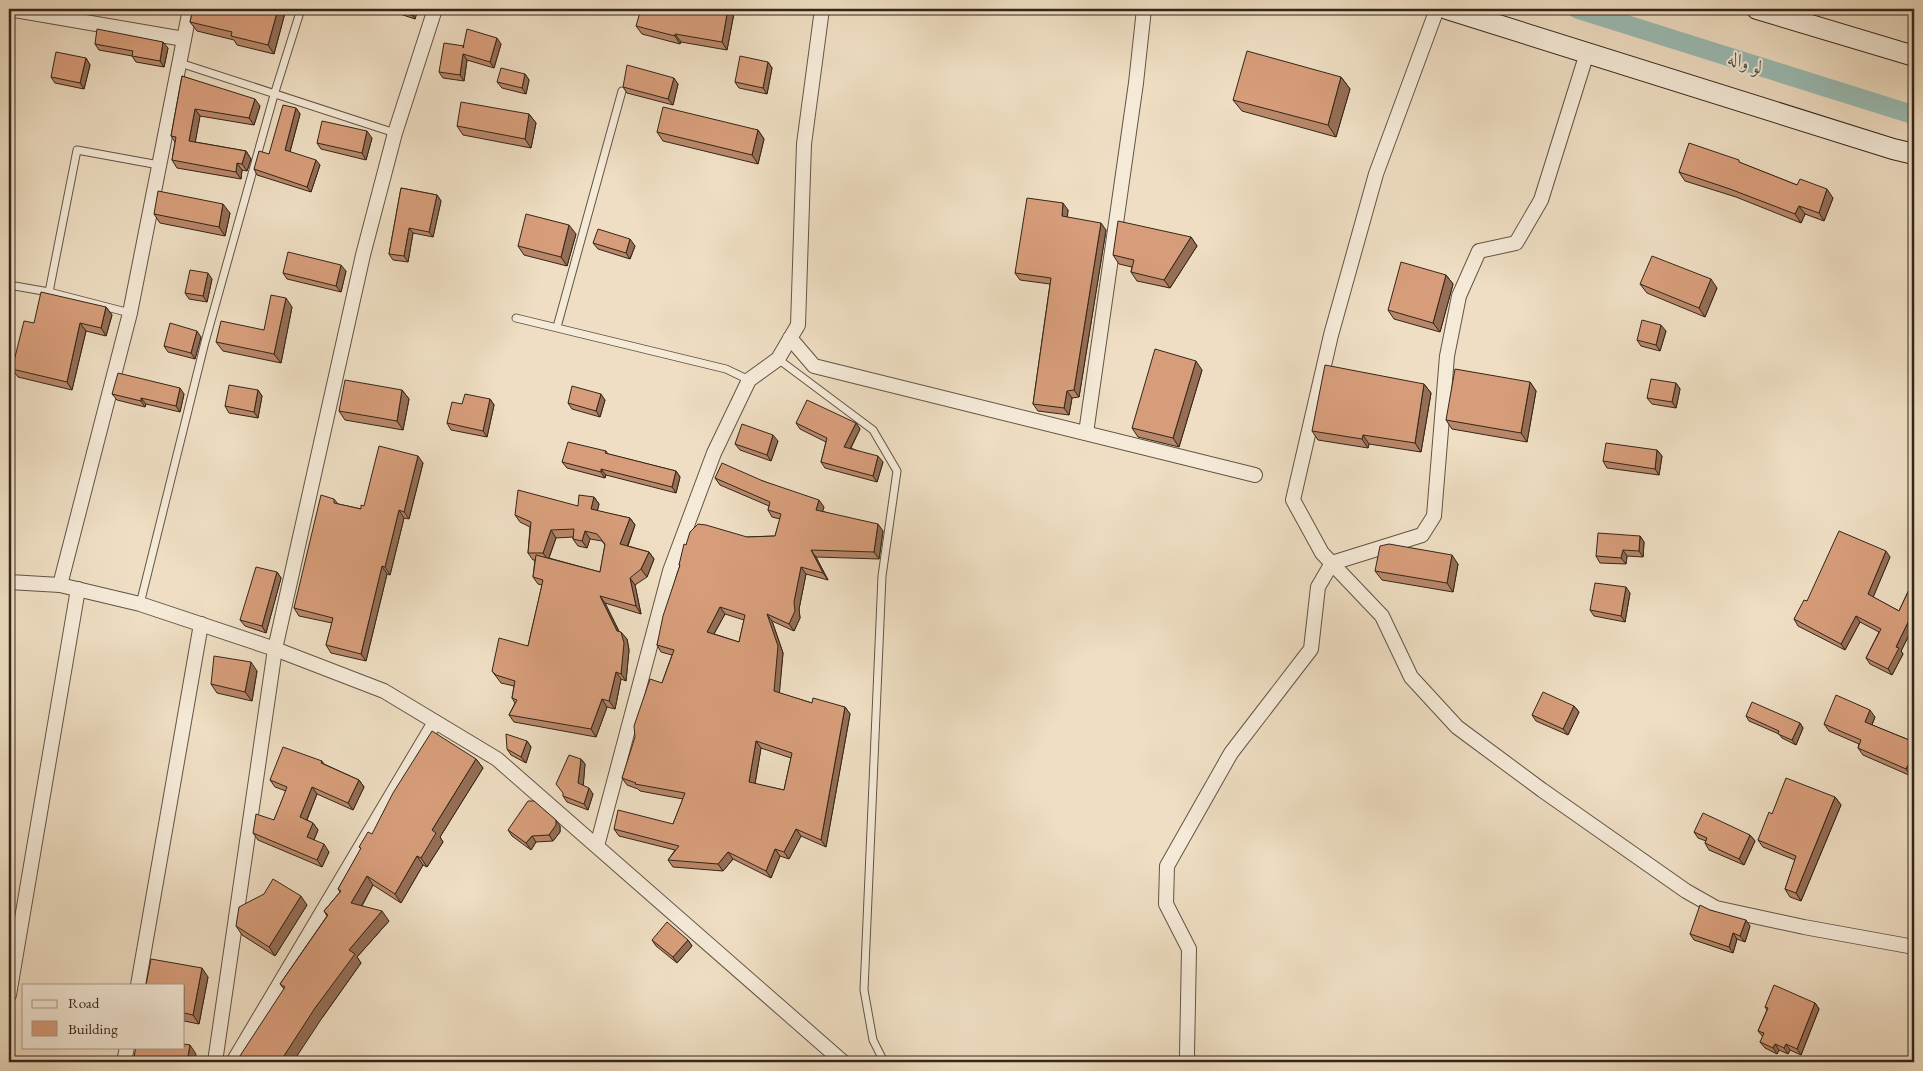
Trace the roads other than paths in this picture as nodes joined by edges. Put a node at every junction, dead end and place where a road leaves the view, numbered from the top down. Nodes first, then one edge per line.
1 (9, 9) edge
2 (190, 9) edge
3 (301, 9) edge
4 (435, 9) edge
5 (822, 9) edge
6 (1144, 9) edge
7 (1438, 9) edge
8 (1447, 9) edge
9 (1757, 9) edge
10 (184, 39) junction
11 (1587, 53) junction
12 (1914, 56) edge
13 (180, 63) junction
14 (622, 91) edge
15 (274, 95) junction
16 (395, 133) junction
17 (1914, 154) edge
18 (159, 165) junction
19 (9, 285) edge
20 (49, 292) junction
21 (130, 312) junction
22 (516, 318) dead end
23 (557, 326) junction
24 (790, 338) junction
25 (778, 359) junction
26 (750, 380) junction
27 (1086, 433) junction
28 (1255, 475) dead end
29 (1332, 563) junction
30 (9, 582) edge
31 (60, 585) junction
32 (78, 589) junction
33 (140, 604) junction
34 (200, 624) junction
35 (276, 649) junction
36 (434, 722) junction
37 (598, 846) junction
38 (1914, 948) edge
39 (138, 984) edge
40 (9, 995) edge
41 (127, 1048) edge
42 (124, 1062) edge
43 (215, 1062) edge
44 (233, 1062) edge
45 (843, 1062) edge
46 (884, 1062) edge
47 (1188, 1062) edge

1 - 10 street
2 - 10 street
3 - 15 lane
4 - 16 street
5 - 24 street
6 - 27 street
7 - 29 street
8 - 11 street
9 - 12 street
10 - 13 street
11 - 17 street
11 - 29 street
13 - 15 lane
13 - 18 street
14 - 23 lane
15 - 16 lane
15 - 33 lane
16 - 35 street
18 - 20 lane
18 - 21 street
19 - 20 lane
20 - 21 lane
21 - 31 street
22 - 23 lane
23 - 26 lane
24 - 25 street
24 - 27 street
25 - 26 street
25 - 46 lane
26 - 37 street
27 - 28 street
29 - 38 street
29 - 47 street
30 - 31 street
31 - 32 street
32 - 33 street
32 - 40 street
33 - 34 street
34 - 35 street
34 - 39 street
35 - 36 street
35 - 43 street
36 - 37 street
36 - 44 street
37 - 45 street
41 - 42 street

